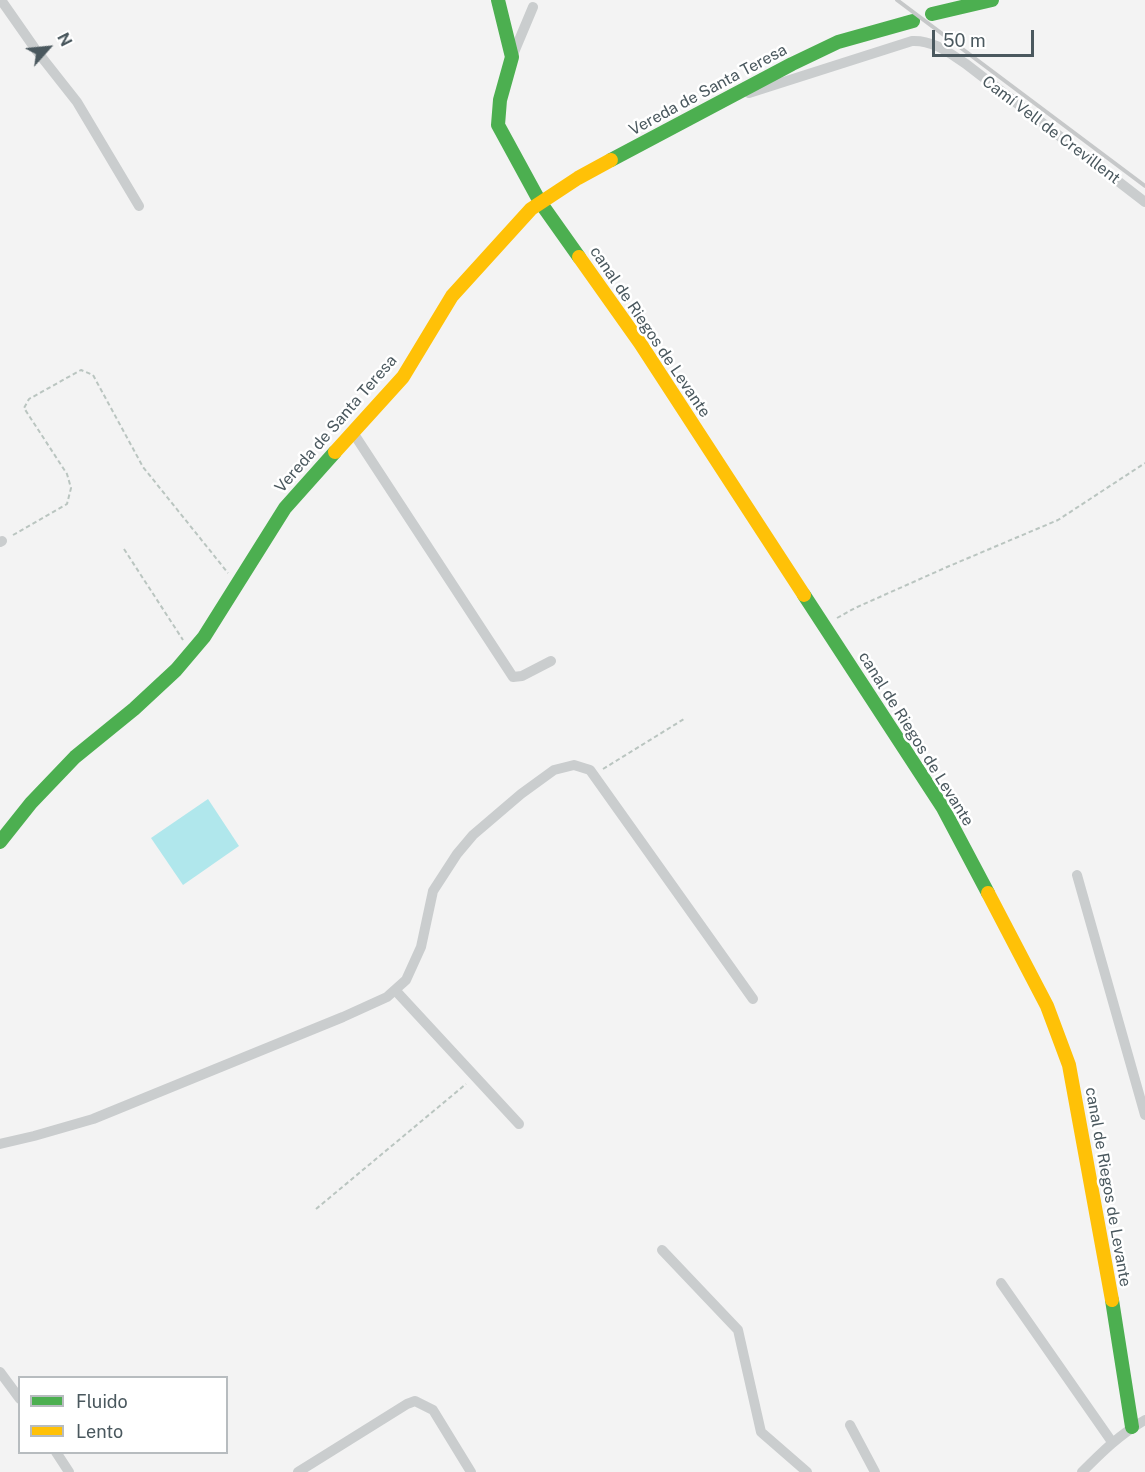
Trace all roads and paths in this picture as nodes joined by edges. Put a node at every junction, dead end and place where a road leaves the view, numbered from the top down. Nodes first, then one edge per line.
1 (1, 0) edge
2 (498, 0) edge
3 (992, 0) edge
4 (533, 7) dead end
5 (932, 14) dead end
6 (913, 21) dead end
7 (512, 57) junction
8 (720, 102) junction
9 (540, 202) junction
10 (1145, 202) edge
11 (139, 206) dead end
12 (352, 431) junction
13 (1145, 463) edge
14 (1, 541) edge
15 (124, 549) dead end
16 (236, 583) junction
17 (824, 625) junction
18 (191, 652) junction
19 (551, 661) dead end
20 (684, 720) dead end
21 (593, 775) junction
22 (0, 842) edge
23 (1077, 876) dead end
24 (395, 990) junction
25 (753, 999) dead end
26 (475, 1076) junction
27 (1145, 1115) edge
28 (519, 1124) dead end
29 (0, 1144) edge
30 (316, 1209) dead end
31 (662, 1250) dead end
32 (1001, 1284) dead end
33 (0, 1372) edge
34 (18, 1397) edge
35 (1145, 1420) edge
36 (850, 1425) dead end
37 (1131, 1427) junction
38 (1112, 1442) junction
39 (57, 1454) edge
40 (69, 1472) edge
41 (298, 1472) edge
42 (471, 1472) edge
43 (807, 1472) edge
44 (875, 1472) edge
45 (1082, 1472) edge

1 - 11 street
2 - 7 street
3 - 5 street
4 - 7 street
6 - 8 street, Vereda de Santa Teresa
7 - 9 street, canal de Riegos de Levante
8 - 9 street, Vereda de Santa Teresa
8 - 10 street, Camí Vell de Crevillent
9 - 12 street, Vereda de Santa Teresa
9 - 17 street, canal de Riegos de Levante
12 - 16 street, Vereda de Santa Teresa
12 - 19 street
13 - 17 path
14 - 16 path
15 - 18 path
16 - 18 street, Vereda de Santa Teresa
17 - 37 street, canal de Riegos de Levante
18 - 22 street, Vereda de Santa Teresa
20 - 21 path
21 - 24 street
21 - 25 street
23 - 27 street
24 - 26 street
24 - 29 street
26 - 28 street
26 - 30 path
31 - 43 street
32 - 38 street
33 - 34 street
35 - 37 street
36 - 44 street
37 - 38 street
38 - 45 street
39 - 40 street
41 - 42 street

